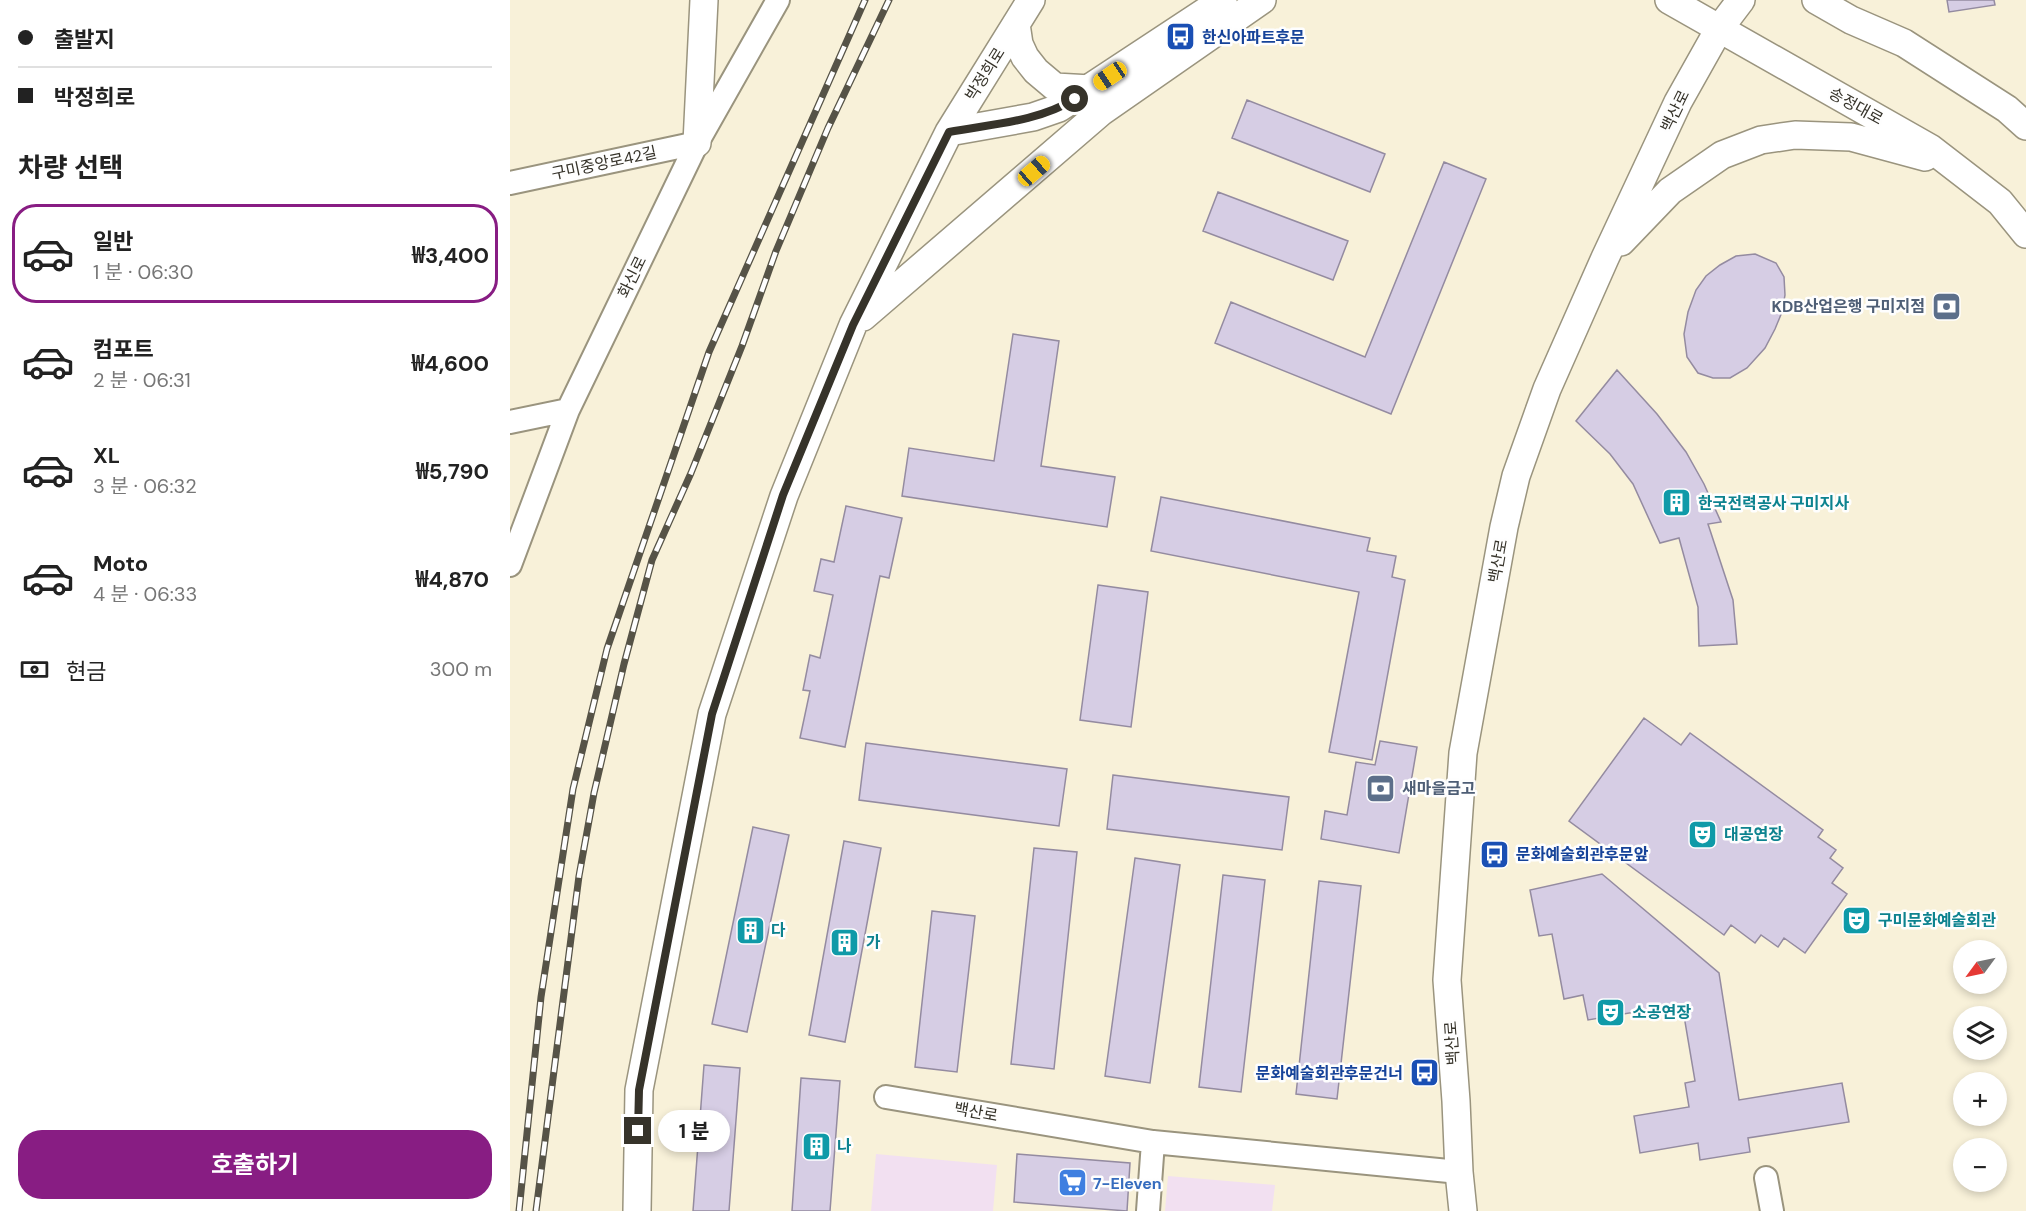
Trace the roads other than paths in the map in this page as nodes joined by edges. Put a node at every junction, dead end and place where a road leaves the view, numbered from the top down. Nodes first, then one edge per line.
1 (704, 0) edge
2 (778, 0) edge
3 (1031, 0) edge
4 (1223, 0) edge
5 (1262, 0) edge
6 (1669, 0) edge
7 (1741, 0) edge
8 (1816, 0) edge
9 (1017, 24) junction
10 (1719, 29) junction
11 (1096, 101) junction
12 (2026, 126) edge
13 (949, 132) junction
14 (697, 142) junction
15 (1952, 165) junction
16 (510, 183) edge
17 (2026, 234) edge
18 (1605, 258) junction
19 (853, 325) junction
20 (568, 410) junction
21 (510, 422) edge
22 (510, 565) edge
23 (886, 1097) dead end
24 (1153, 1142) junction
25 (1459, 1172) junction
26 (1766, 1178) dead end
27 (637, 1211) edge
28 (1148, 1211) edge
29 (1463, 1211) edge
30 (1772, 1211) edge

1 - 14 street
2 - 14 street, 화신로
3 - 9 street, 박정희로
4 - 11 street
5 - 11 street
6 - 10 street, 송정대로
7 - 10 street, 백산로
8 - 12 street
9 - 11 street
9 - 13 street, 박정희로
10 - 15 street, 송정대로
10 - 18 street, 백산로
11 - 13 street
11 - 19 street
13 - 19 street, 박정희로
14 - 16 street, 구미중앙로42길
14 - 20 street, 화신로
15 - 17 street, 송정대로
15 - 18 street
18 - 25 street, 백산로
19 - 27 street, 박정희로
20 - 21 street
20 - 22 street, 화신로
23 - 24 street, 백산로
24 - 25 street, 백산로
24 - 28 street
25 - 29 street, 백산로
26 - 30 street

